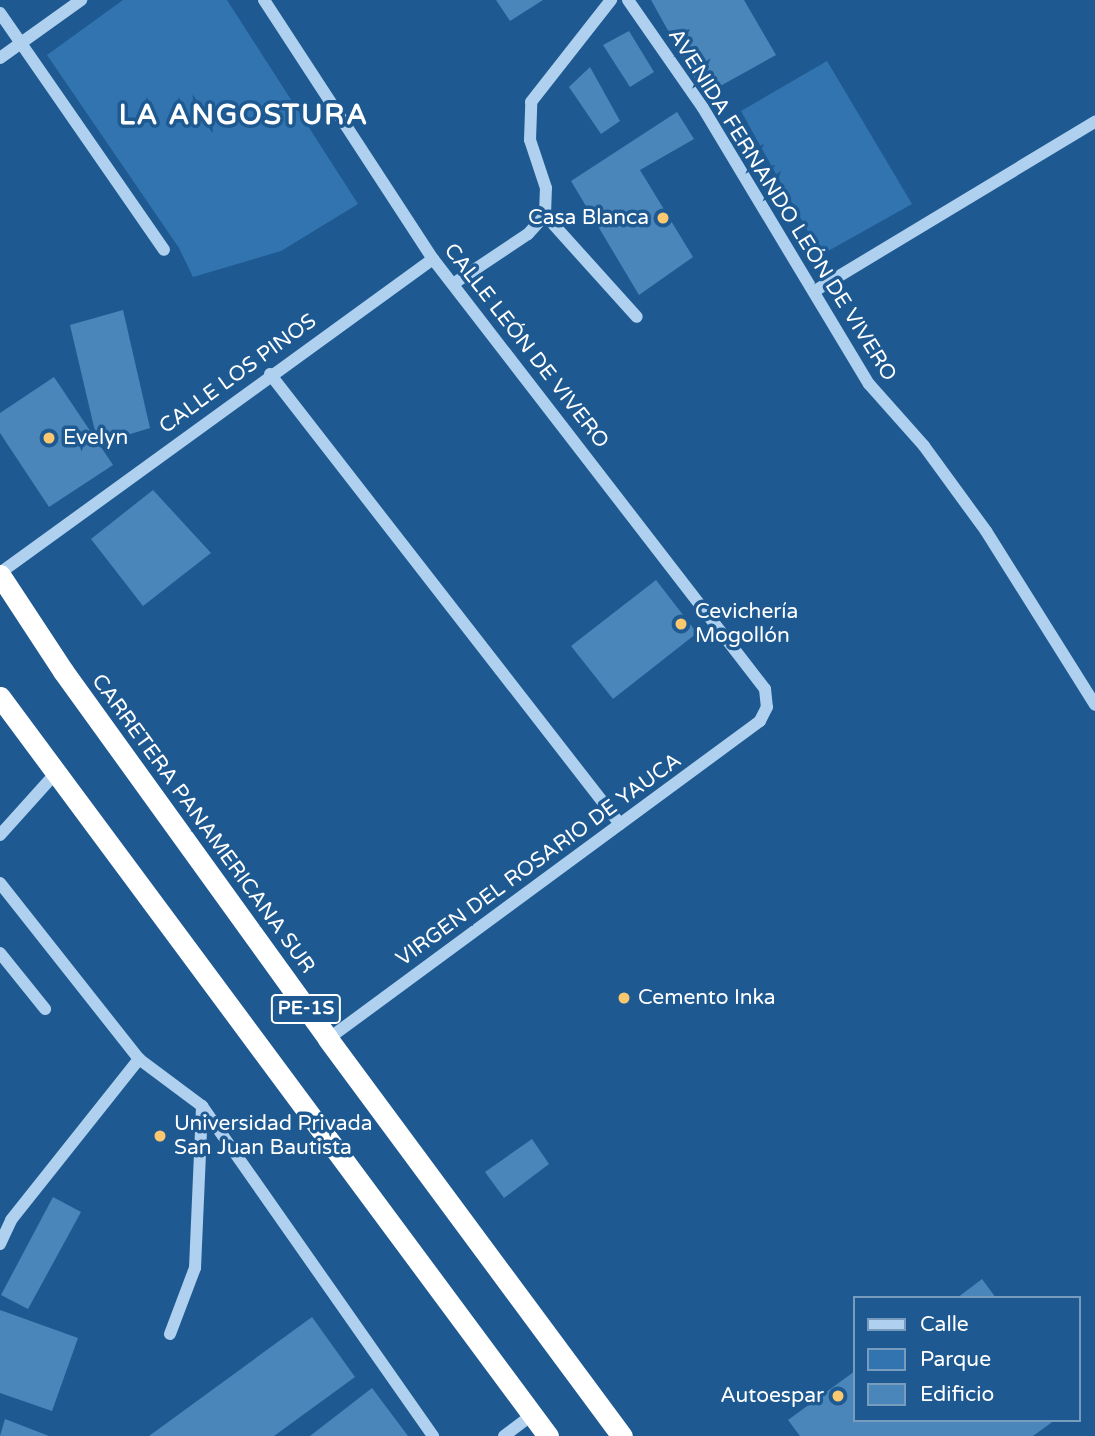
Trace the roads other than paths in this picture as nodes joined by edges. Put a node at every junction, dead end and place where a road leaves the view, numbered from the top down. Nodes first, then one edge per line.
1 (81, 0) edge
2 (264, 0) edge
3 (611, 0) edge
4 (628, 0) edge
5 (0, 13) edge
6 (21, 43) junction
7 (0, 58) edge
8 (1095, 122) edge
9 (545, 215) junction
10 (164, 250) dead end
11 (433, 259) junction
12 (453, 284) junction
13 (816, 290) junction
14 (637, 317) dead end
15 (270, 374) junction
16 (0, 574) edge
17 (0, 696) edge
18 (1095, 705) edge
19 (767, 707) joint
20 (55, 774) junction
21 (620, 824) junction
22 (0, 835) edge
23 (0, 883) edge
24 (0, 953) edge
25 (45, 1009) dead end
26 (328, 1039) junction
27 (139, 1059) junction
28 (202, 1106) junction
29 (0, 1244) edge
30 (170, 1334) dead end
31 (532, 1415) junction
32 (433, 1436) edge
33 (504, 1436) edge
34 (548, 1436) edge
35 (622, 1436) edge

1 - 6 street
2 - 11 street, CALLE LEÓN DE VIVERO
3 - 9 street
4 - 13 street, AVENIDA FERNANDO LEÓN DE VIVERO
5 - 6 street
6 - 7 street
6 - 10 street
8 - 13 street
9 - 12 street
9 - 14 street
11 - 12 street, CALLE LEÓN DE VIVERO
11 - 15 street, CALLE LOS PINOS
12 - 19 street, CALLE LEÓN DE VIVERO
13 - 18 street, AVENIDA FERNANDO LEÓN DE VIVERO
15 - 16 street, CALLE LOS PINOS
15 - 21 street
16 - 26 highway, CARRETERA PANAMERICANA SUR / PE-1S
17 - 20 highway, PE-1S
19 - 21 street, VIRGEN DEL ROSARIO DE YAUCA
20 - 22 street
20 - 31 highway, PE-1S
21 - 26 street, VIRGEN DEL ROSARIO DE YAUCA
23 - 27 street
24 - 25 street
26 - 35 highway, CARRETERA PANAMERICANA SUR / PE-1S
27 - 28 street
27 - 29 street
28 - 30 street
28 - 32 street
31 - 33 street
31 - 34 highway, PE-1S

